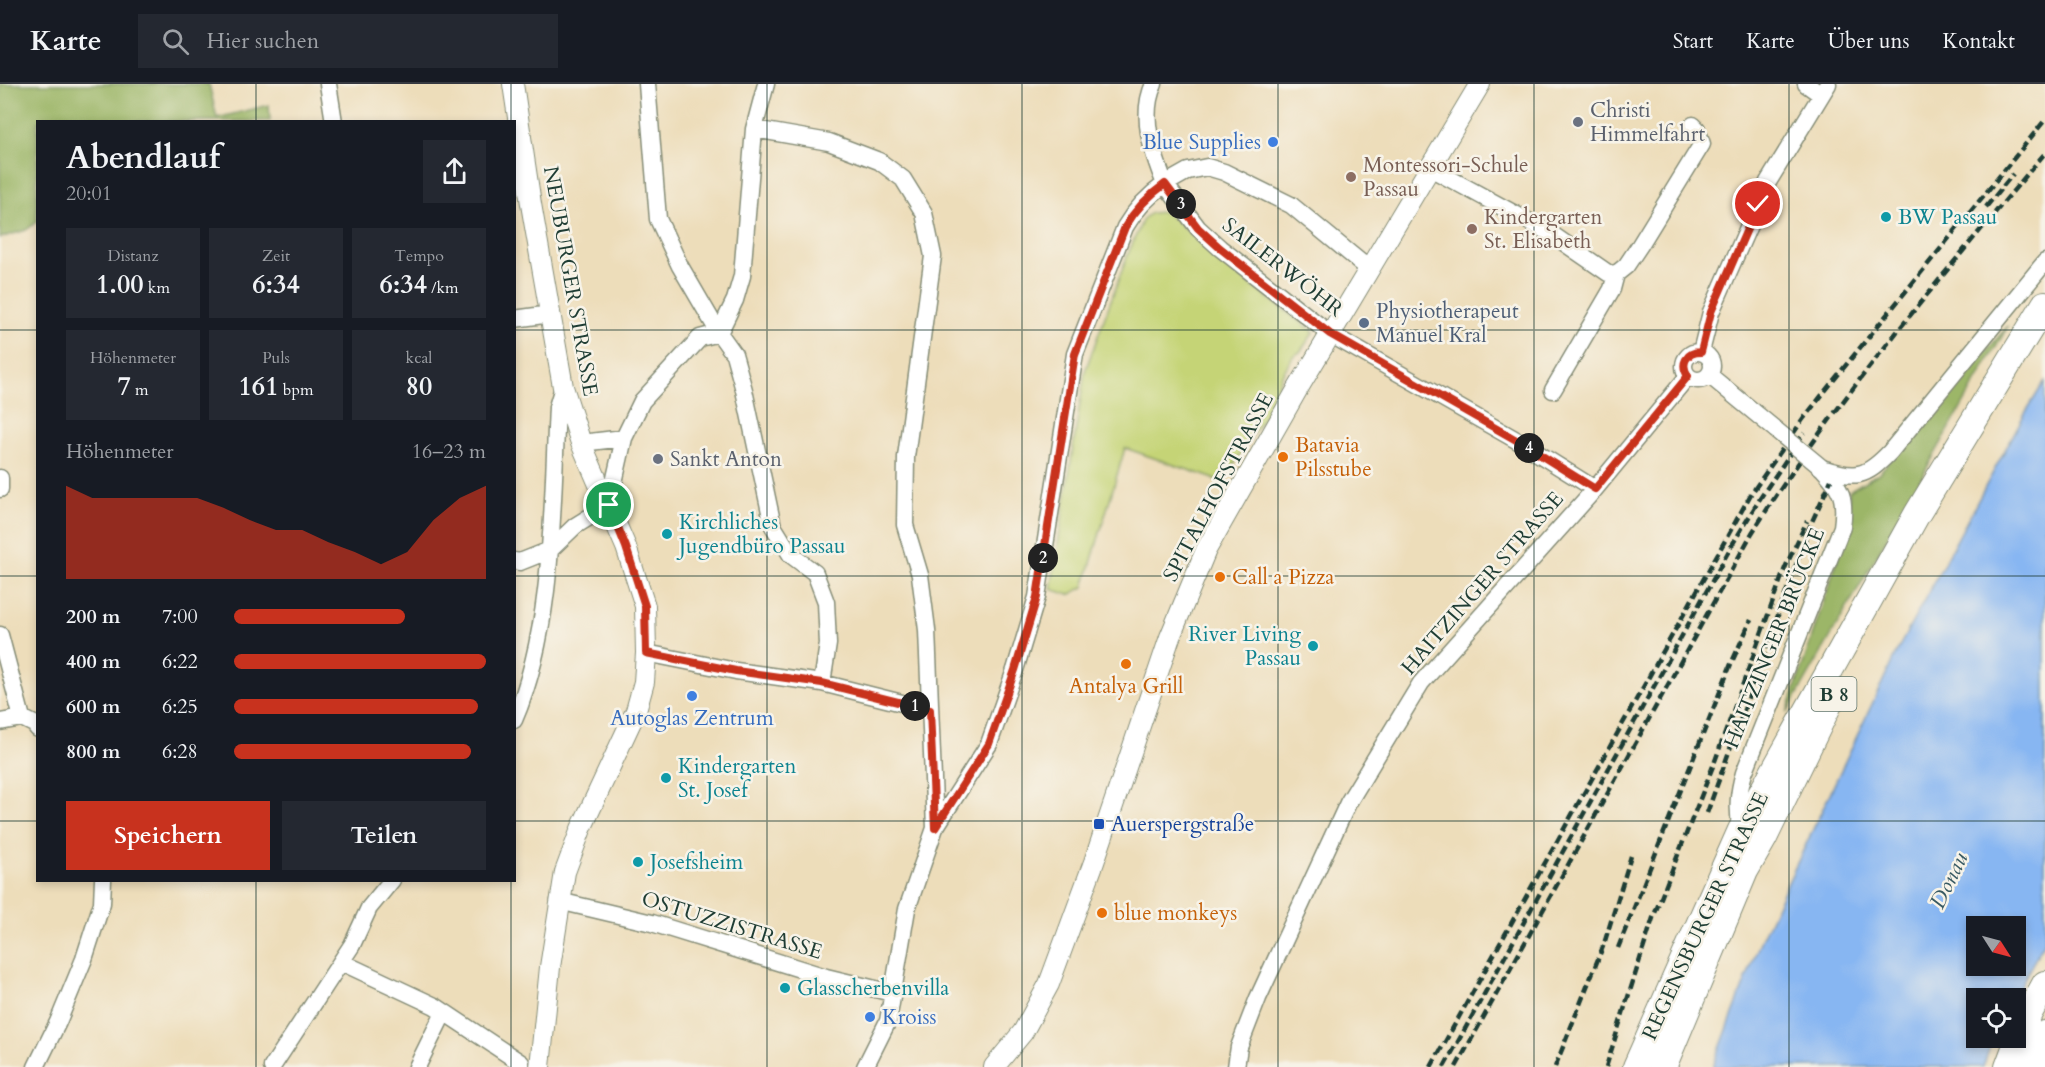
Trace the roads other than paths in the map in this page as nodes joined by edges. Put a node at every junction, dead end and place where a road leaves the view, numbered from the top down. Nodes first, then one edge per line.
1 (328, 84) edge
2 (513, 84) edge
3 (647, 84) edge
4 (766, 84) edge
5 (1154, 84) edge
6 (1480, 84) edge
7 (1806, 84) edge
8 (1824, 89) edge
9 (334, 120) edge
10 (1693, 125) dead end
11 (754, 129) junction
12 (1430, 168) junction
13 (1165, 184) junction
14 (2045, 262) edge
15 (1370, 270) junction
16 (1616, 274) junction
17 (2045, 304) edge
18 (551, 314) junction
19 (516, 318) edge
20 (719, 333) junction
21 (1330, 334) junction
22 (1701, 352) junction
23 (1688, 376) junction
24 (1711, 377) junction
25 (562, 387) junction
26 (1553, 390) dead end
27 (624, 438) junction
28 (581, 443) junction
29 (1822, 468) junction
30 (0, 478) edge
31 (0, 489) edge
32 (1595, 489) junction
33 (609, 505) junction
34 (1917, 514) junction
35 (550, 550) junction
36 (516, 561) edge
37 (0, 635) edge
38 (646, 653) junction
39 (822, 683) junction
40 (930, 710) junction
41 (516, 716) edge
42 (22, 718) junction
43 (0, 722) edge
44 (36, 726) edge
45 (935, 828) junction
46 (1741, 830) junction
47 (1745, 871) junction
48 (103, 882) edge
49 (390, 882) edge
50 (559, 901) junction
51 (341, 962) junction
52 (2045, 984) edge
53 (892, 993) junction
54 (444, 1012) junction
55 (2045, 1034) edge
56 (36, 1067) edge
57 (272, 1067) edge
58 (417, 1067) edge
59 (521, 1067) edge
60 (540, 1067) edge
61 (865, 1067) edge
62 (994, 1067) edge
63 (1236, 1067) edge
64 (1636, 1067) edge
65 (1663, 1067) edge
66 (2008, 1067) edge
67 (2033, 1067) edge

1 - 9 street
2 - 18 street, NEUBURGER STRASSE
3 - 20 street
4 - 11 street
5 - 13 street, SAILERWÖHR
6 - 12 street, SPITALHOFSTRASSE
7 - 8 street
8 - 22 street
10 - 16 street
11 - 20 street
11 - 40 street
12 - 15 street, SPITALHOFSTRASSE
12 - 16 street
13 - 15 street
13 - 21 street, SAILERWÖHR
13 - 45 street
14 - 29 street, HAITZINGER BRÜCKE
15 - 21 street, SPITALHOFSTRASSE
16 - 26 street
17 - 34 main road, REGENSBURGER STRASSE / B 8
18 - 19 street
18 - 25 street, NEUBURGER STRASSE
20 - 27 street
20 - 39 street
21 - 32 street, SAILERWÖHR
21 - 62 street, SPITALHOFSTRASSE
22 - 23 street
22 - 24 street
23 - 24 street
23 - 32 street, HAITZINGER STRASSE
24 - 29 street, HAITZINGER BRÜCKE, bridge
25 - 28 street, NEUBURGER STRASSE
25 - 35 street
27 - 28 street
27 - 33 street
28 - 33 street, NEUBURGER STRASSE
29 - 46 street, HAITZINGER BRÜCKE
30 - 31 street
32 - 63 street, HAITZINGER STRASSE
33 - 35 street
33 - 38 street, NEUBURGER STRASSE
34 - 46 main road, REGENSBURGER STRASSE / B 8
34 - 47 main road, REGENSBURGER STRASSE / B 8
35 - 36 street
35 - 41 street
37 - 42 street
38 - 39 street
38 - 50 street, NEUBURGER STRASSE
39 - 40 street
40 - 45 street
42 - 43 street
42 - 44 street
45 - 53 street
46 - 47 main road, B 8
46 - 64 main road, REGENSBURGER STRASSE / B 8
47 - 65 main road, REGENSBURGER STRASSE / B 8
48 - 56 street
49 - 51 street
50 - 53 street, OSTUZZISTRASSE
50 - 60 street, NEUBURGER STRASSE
51 - 54 street
51 - 57 street
52 - 66 main road
53 - 61 street
54 - 58 street
54 - 59 street
55 - 67 main road

